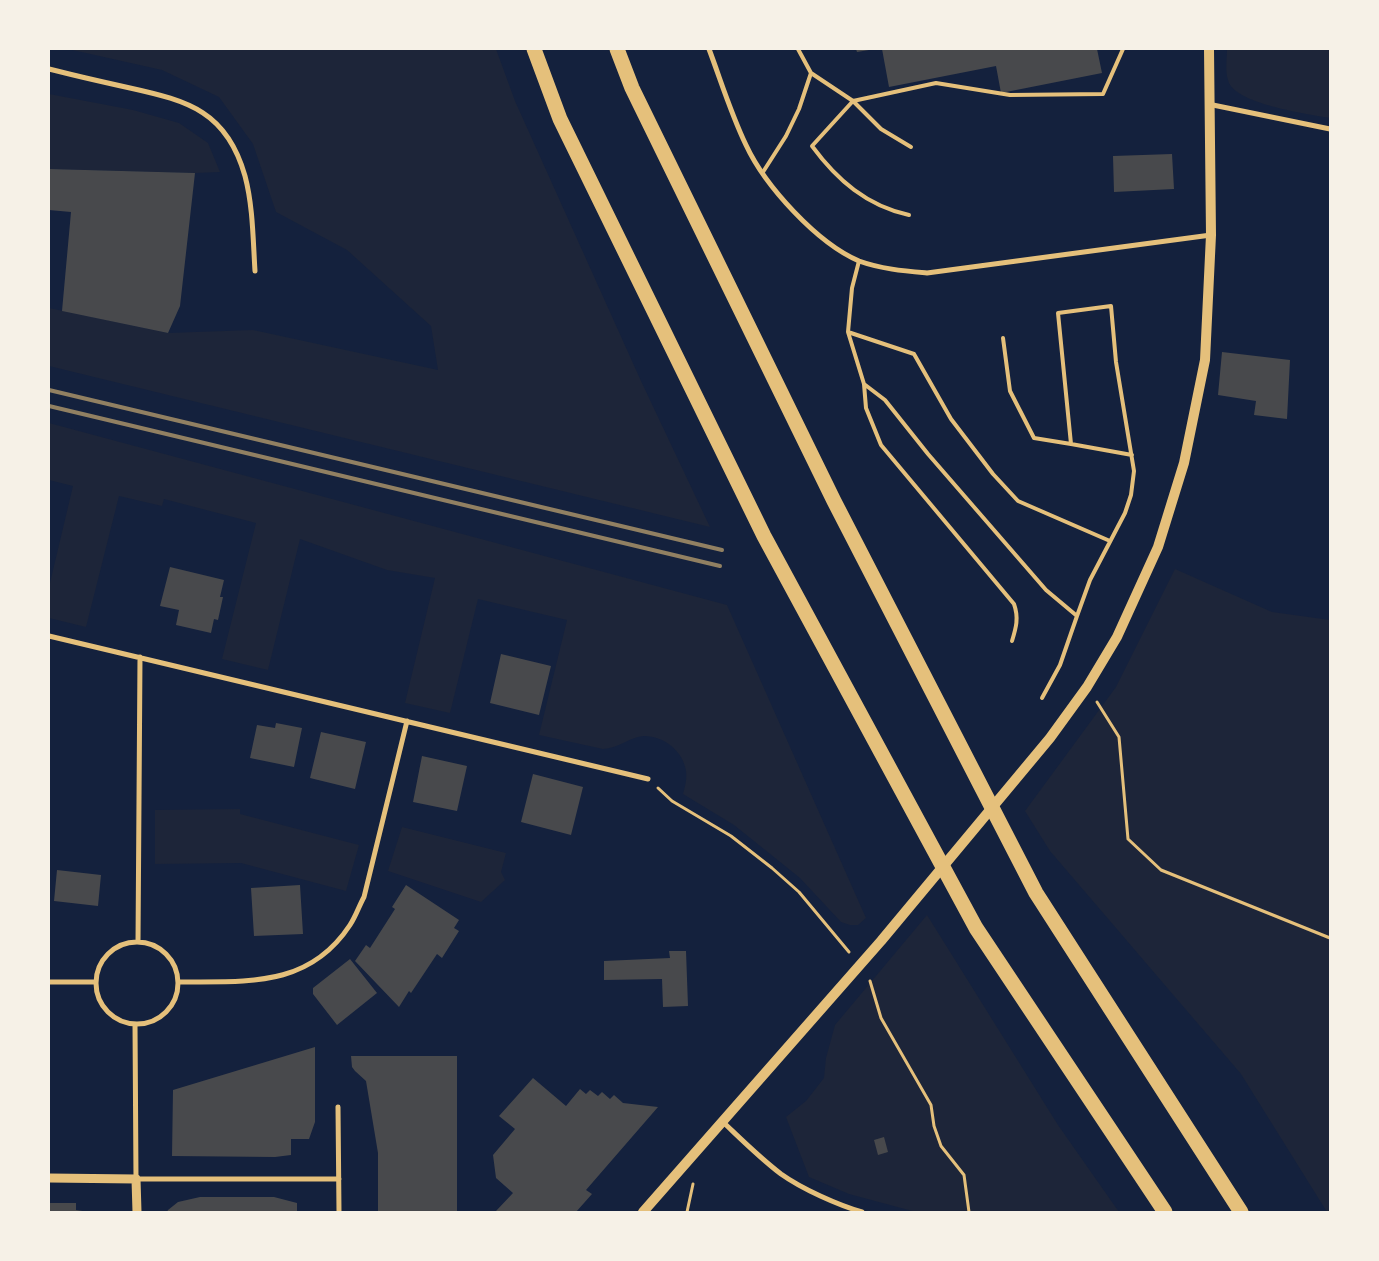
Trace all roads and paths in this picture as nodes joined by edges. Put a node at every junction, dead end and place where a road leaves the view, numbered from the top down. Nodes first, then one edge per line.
1 (534, 49) edge
2 (617, 49) edge
3 (709, 49) edge
4 (798, 49) edge
5 (1123, 49) edge
6 (1209, 49) edge
7 (49, 69) edge
8 (811, 72) junction
9 (853, 101) junction
10 (1208, 104) junction
11 (1330, 129) edge
12 (911, 147) dead end
13 (763, 172) junction
14 (909, 215) dead end
15 (1211, 236) junction
16 (859, 261) junction
17 (256, 271) dead end
18 (848, 332) junction
19 (1003, 338) dead end
20 (864, 384) junction
21 (1071, 444) junction
22 (1132, 455) junction
23 (1110, 541) junction
24 (1077, 616) junction
25 (49, 636) edge
26 (1012, 641) dead end
27 (140, 657) junction
28 (1087, 687) junction
29 (1042, 698) dead end
30 (407, 721) junction
31 (648, 780) joint
32 (1330, 938) edge
33 (138, 942) junction
34 (859, 964) junction
35 (49, 982) edge
36 (96, 982) junction
37 (178, 982) junction
38 (872, 986) dead end
39 (135, 1024) junction
40 (338, 1107) dead end
41 (722, 1121) junction
42 (49, 1178) edge
43 (136, 1179) junction
44 (339, 1179) junction
45 (693, 1184) dead end
46 (137, 1212) edge
47 (339, 1212) edge
48 (643, 1212) edge
49 (687, 1212) edge
50 (862, 1212) edge
51 (969, 1212) edge
52 (1165, 1212) edge
53 (1240, 1212) edge

1 - 52 highway
2 - 53 highway
3 - 13 street
4 - 8 lane
5 - 9 lane
6 - 10 main road
7 - 17 street
8 - 9 lane
8 - 13 lane
9 - 12 lane
9 - 14 lane
10 - 11 street
10 - 15 main road
13 - 16 street
15 - 16 street
15 - 28 main road
16 - 18 lane
18 - 20 lane
18 - 23 lane
19 - 21 lane
20 - 24 lane
20 - 26 lane
21 - 22 lane
21 - 22 lane
22 - 23 lane
23 - 24 lane
24 - 29 lane
25 - 27 street
27 - 30 street
27 - 33 street
28 - 32 path
28 - 34 main road
30 - 31 street
30 - 37 street
31 - 34 path
33 - 36 street
33 - 37 street
34 - 41 main road
35 - 36 street
36 - 39 street
37 - 39 street
38 - 51 path
39 - 43 street
40 - 44 street
41 - 48 main road
41 - 50 street
42 - 43 street
43 - 44 street
43 - 46 street
44 - 47 street
45 - 49 path

